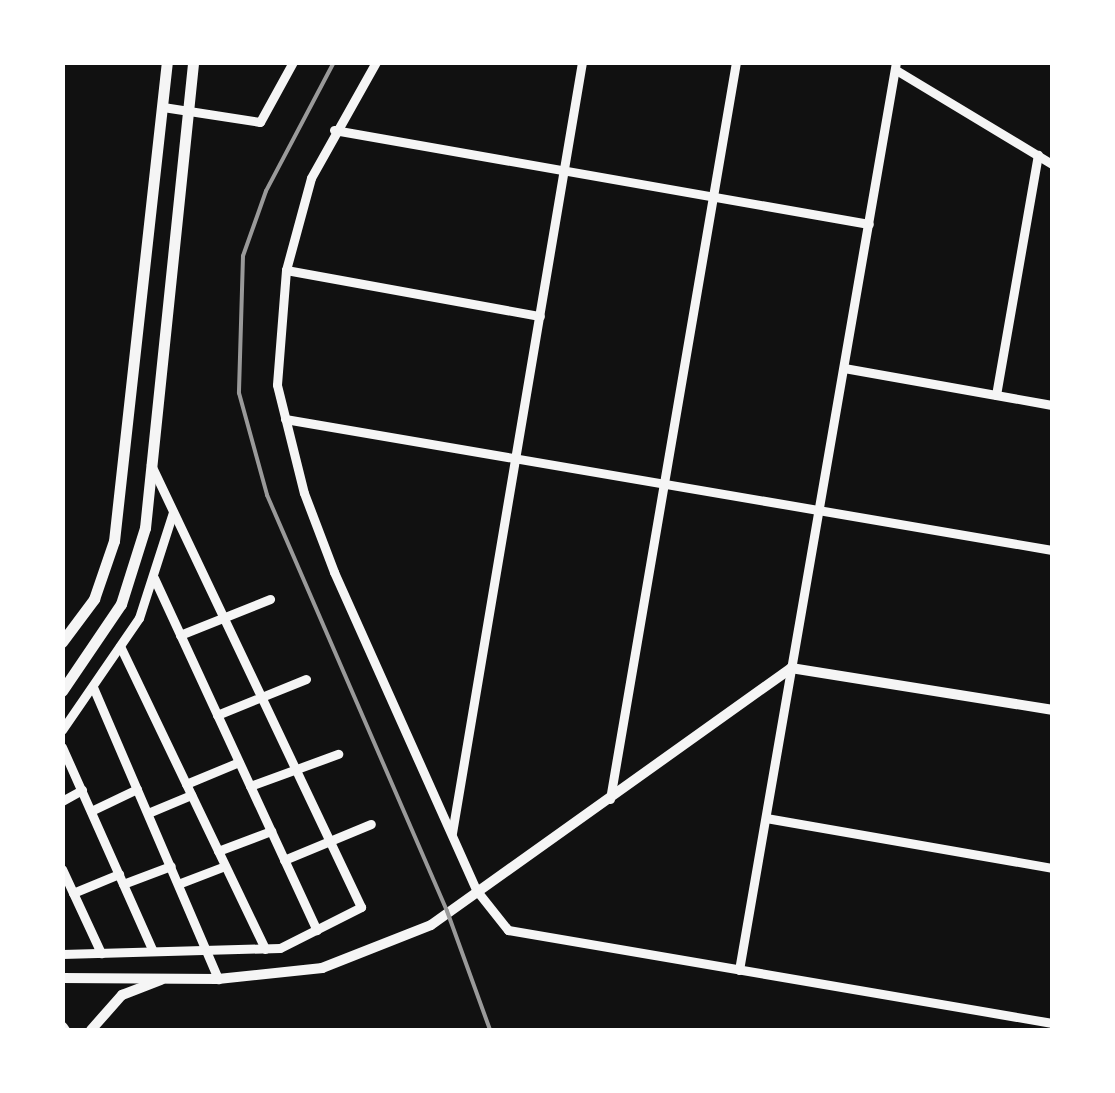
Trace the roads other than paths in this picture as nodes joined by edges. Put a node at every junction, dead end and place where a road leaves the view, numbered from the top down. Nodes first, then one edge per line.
1 (167, 62) edge
2 (193, 62) edge
3 (293, 62) edge
4 (376, 62) edge
5 (582, 62) edge
6 (736, 62) edge
7 (896, 66) edge
8 (163, 108) junction
9 (188, 110) junction
10 (334, 130) junction
11 (1038, 155) junction
12 (1052, 164) edge
13 (566, 172) junction
14 (716, 196) junction
15 (869, 224) junction
16 (286, 270) junction
17 (540, 316) junction
18 (844, 368) junction
19 (996, 395) junction
20 (1052, 405) edge
21 (285, 419) junction
22 (516, 458) junction
23 (150, 462) junction
24 (665, 484) junction
25 (173, 510) junction
26 (819, 510) junction
27 (1052, 550) edge
28 (154, 578) junction
29 (270, 600) dead end
30 (224, 618) junction
31 (180, 635) junction
32 (62, 642) edge
33 (120, 646) junction
34 (791, 668) junction
35 (306, 678) dead end
36 (93, 687) junction
37 (62, 691) edge
38 (260, 694) junction
39 (1052, 710) edge
40 (217, 715) junction
41 (62, 730) edge
42 (62, 747) edge
43 (338, 754) dead end
44 (239, 762) junction
45 (295, 768) junction
46 (186, 784) junction
47 (250, 786) junction
48 (137, 788) junction
49 (82, 790) junction
50 (192, 795) junction
51 (610, 800) junction
52 (62, 801) edge
53 (91, 811) junction
54 (148, 813) junction
55 (766, 818) junction
56 (371, 824) dead end
57 (271, 831) junction
58 (452, 833) junction
59 (330, 841) junction
60 (218, 851) junction
61 (284, 860) junction
62 (170, 866) junction
63 (225, 866) junction
64 (1052, 868) edge
65 (62, 870) edge
66 (121, 879) junction
67 (178, 884) junction
68 (477, 891) junction
69 (73, 893) junction
70 (317, 930) junction
71 (265, 948) junction
72 (209, 950) junction
73 (153, 952) junction
74 (101, 953) junction
75 (62, 954) edge
76 (739, 970) junction
77 (62, 978) edge
78 (166, 978) junction
79 (218, 979) junction
80 (1052, 1023) edge
81 (91, 1030) edge

1 - 8 main road
2 - 9 main road
3 - 9 street
4 - 10 street
5 - 13 street
6 - 14 street
7 - 11 street
7 - 15 street
8 - 9 street
8 - 32 main road
9 - 23 main road
10 - 13 street
10 - 16 street
11 - 12 street
11 - 19 street
13 - 14 street
13 - 17 street
14 - 15 street
14 - 24 street
15 - 18 street
16 - 17 street
16 - 21 street
17 - 22 street
18 - 19 street
18 - 26 street
19 - 20 street
21 - 22 street
21 - 58 street
22 - 24 street
22 - 58 street
23 - 25 street
23 - 37 main road
24 - 26 street
24 - 51 street
25 - 28 street
25 - 30 street
26 - 27 street
26 - 34 street
28 - 31 street
28 - 33 street
29 - 30 street
30 - 31 street
30 - 38 street
31 - 40 street
33 - 36 street
33 - 46 street
34 - 39 street
34 - 51 street
34 - 55 street
35 - 38 street
36 - 41 street
36 - 48 street
38 - 40 street
38 - 45 street
40 - 44 street
42 - 49 street
43 - 45 street
44 - 46 street
44 - 47 street
45 - 47 street
45 - 59 street
46 - 50 street
47 - 57 street
48 - 53 street
48 - 54 street
49 - 52 street
49 - 53 street
50 - 54 street
50 - 60 street
51 - 68 street
53 - 66 street
54 - 62 street
55 - 64 street
55 - 76 street
56 - 59 street
57 - 60 street
57 - 61 street
58 - 68 street
59 - 61 street
59 - 70 street
60 - 63 street
61 - 70 street
62 - 66 street
62 - 67 street
63 - 67 street
63 - 71 street
65 - 69 street
66 - 69 street
66 - 73 street
67 - 72 street
68 - 76 street
68 - 79 street
69 - 74 street
70 - 71 street
71 - 72 street
72 - 73 street
72 - 79 street
73 - 74 street
74 - 75 street
76 - 80 street
77 - 78 street
78 - 79 street
78 - 81 street

